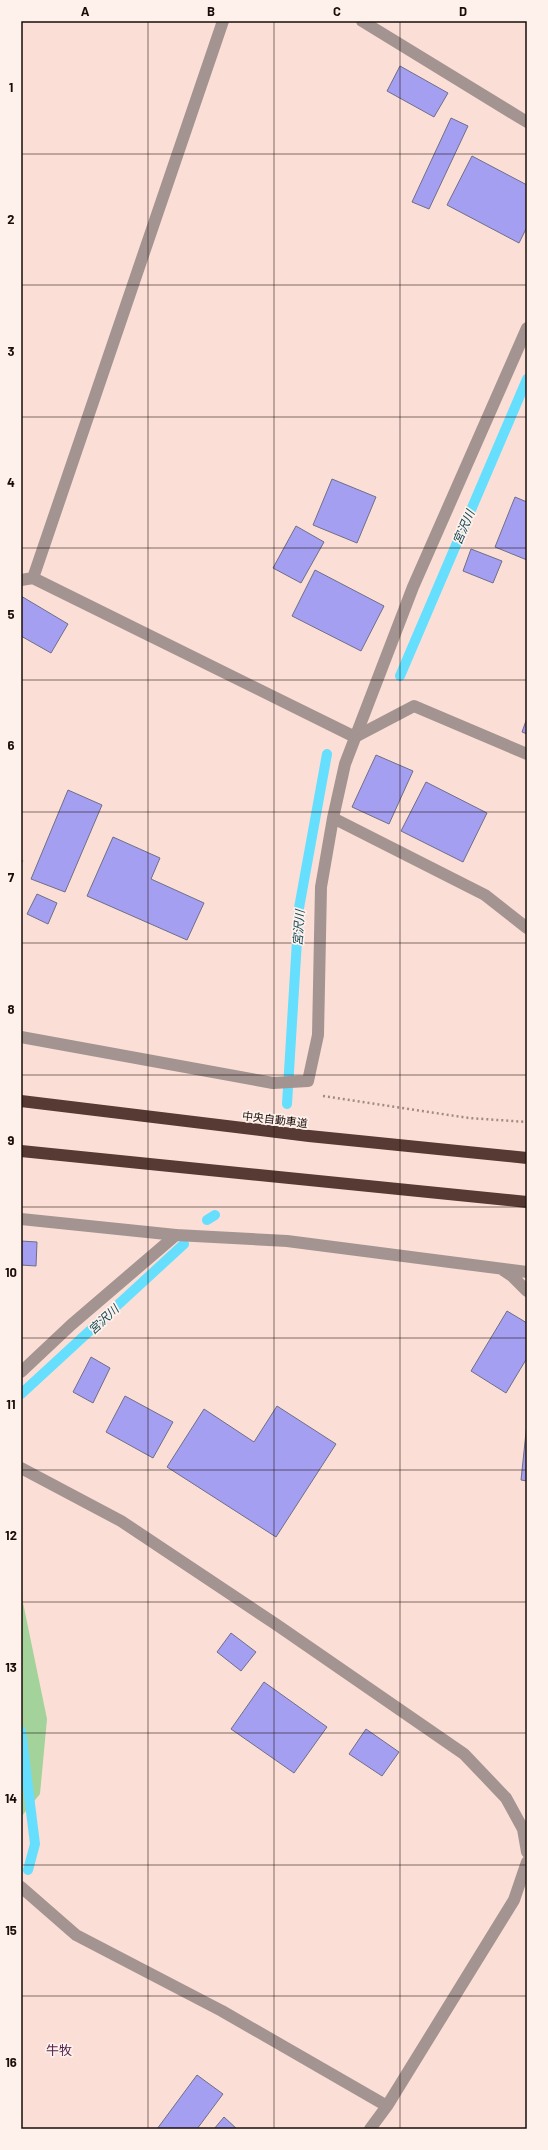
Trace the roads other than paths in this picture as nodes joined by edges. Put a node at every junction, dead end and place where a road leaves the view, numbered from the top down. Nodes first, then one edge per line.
1 (223, 21) edge
2 (362, 21) edge
3 (527, 122) edge
4 (527, 328) edge
5 (34, 578) junction
6 (21, 580) edge
7 (355, 737) junction
8 (527, 754) edge
9 (333, 818) junction
10 (527, 928) edge
11 (21, 1036) edge
12 (21, 1101) edge
13 (21, 1152) edge
14 (527, 1158) edge
15 (527, 1202) edge
16 (21, 1219) edge
17 (176, 1235) junction
18 (500, 1268) junction
19 (527, 1272) edge
20 (527, 1291) edge
21 (21, 1372) edge
22 (21, 1468) edge
23 (527, 1852) edge
24 (527, 1862) edge
25 (21, 1886) edge
26 (387, 2106) junction
27 (370, 2129) edge

1 - 5 street
2 - 3 street
4 - 7 street
5 - 6 street
5 - 7 street
7 - 8 street
7 - 9 street
9 - 10 street
9 - 11 street
12 - 14 highway, 中央自動車道
13 - 15 highway
16 - 17 street
17 - 18 street
17 - 21 street
18 - 19 street
18 - 20 street
22 - 23 street
24 - 26 street
25 - 26 street
26 - 27 street

